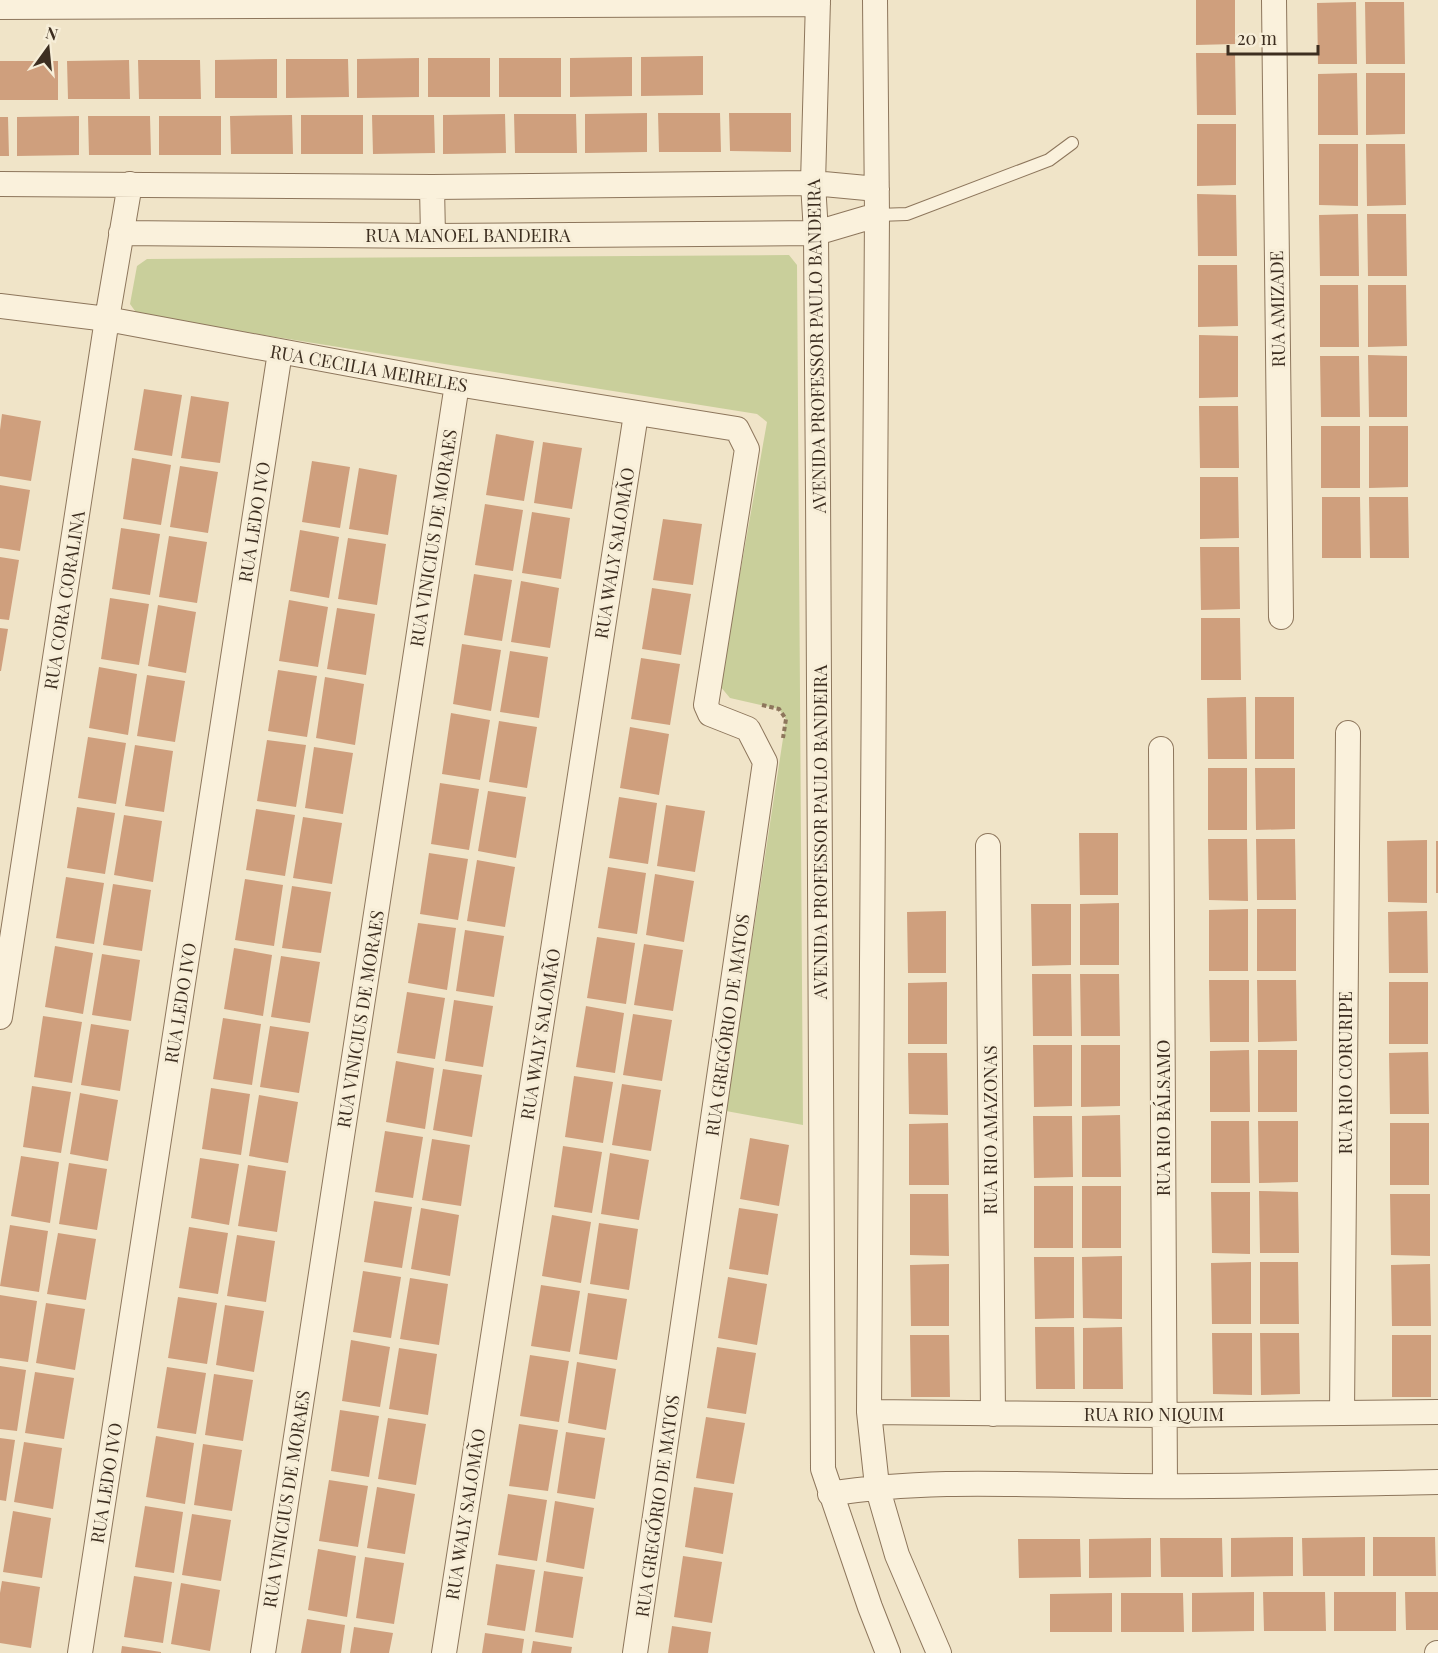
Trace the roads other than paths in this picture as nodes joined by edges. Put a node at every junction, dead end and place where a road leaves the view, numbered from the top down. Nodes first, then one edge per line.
1 (875, 0) edge
2 (1274, 0) edge
3 (818, 2) edge
4 (123, 3) edge
5 (481, 3) edge
6 (715, 3) edge
7 (0, 7) edge
8 (1072, 143) dead end
9 (813, 183) junction
10 (0, 184) edge
11 (130, 184) junction
12 (432, 187) junction
13 (877, 189) junction
14 (877, 215) junction
15 (121, 233) junction
16 (816, 233) junction
17 (433, 236) junction
18 (0, 306) edge
19 (107, 319) junction
20 (280, 352) junction
21 (457, 384) junction
22 (636, 414) junction
23 (737, 429) joint
24 (1281, 617) dead end
25 (1348, 733) dead end
26 (1161, 749) dead end
27 (988, 846) dead end
28 (0, 1017) edge
29 (869, 1412) junction
30 (1438, 1412) edge
31 (1342, 1413) junction
32 (993, 1414) junction
33 (1166, 1415) junction
34 (1438, 1482) edge
35 (877, 1486) junction
36 (1165, 1486) junction
37 (830, 1494) junction
38 (80, 1653) edge
39 (263, 1653) edge
40 (444, 1653) edge
41 (635, 1653) edge
42 (888, 1653) edge
43 (939, 1653) edge

1 - 13 street
2 - 24 street, RUA AMIZADE
3 - 6 street
3 - 9 street, AVENIDA PROFESSOR PAULO BANDEIRA
4 - 5 street
4 - 7 street
5 - 6 street
8 - 14 lane
9 - 12 street
9 - 13 street
9 - 16 street, AVENIDA PROFESSOR PAULO BANDEIRA
10 - 11 street
11 - 12 street
11 - 15 street, RUA CORA CORALINA
12 - 17 street
13 - 14 street
14 - 16 street, RUA MANOEL BANDEIRA
14 - 29 street
15 - 17 street, RUA MANOEL BANDEIRA
15 - 19 street, RUA CORA CORALINA
16 - 17 street, RUA MANOEL BANDEIRA
16 - 37 street, AVENIDA PROFESSOR PAULO BANDEIRA
18 - 19 street, RUA CECILIA MEIRELES
19 - 20 street, RUA CECILIA MEIRELES
19 - 28 street, RUA CORA CORALINA
20 - 21 street, RUA CECILIA MEIRELES
20 - 38 street, RUA LEDO IVO
21 - 22 street, RUA CECILIA MEIRELES
21 - 39 street, RUA VINICIUS DE MORAES
22 - 23 street, RUA CECILIA MEIRELES
22 - 40 street, RUA WALY SALOMÃO
23 - 41 street, RUA GREGÓRIO DE MATOS
25 - 31 street, RUA RIO CORURIPE
26 - 33 street, RUA RIO BÁLSAMO
27 - 32 street, RUA RIO AMAZONAS
29 - 32 street, RUA RIO NIQUIM
29 - 35 street
30 - 31 street, RUA RIO NIQUIM
31 - 33 street, RUA RIO NIQUIM
32 - 33 street, RUA RIO NIQUIM
33 - 36 street, RUA RIO BÁLSAMO
34 - 36 street
35 - 36 street
35 - 37 street
35 - 43 street
37 - 42 street, AVENIDA PROFESSOR PAULO BANDEIRA

